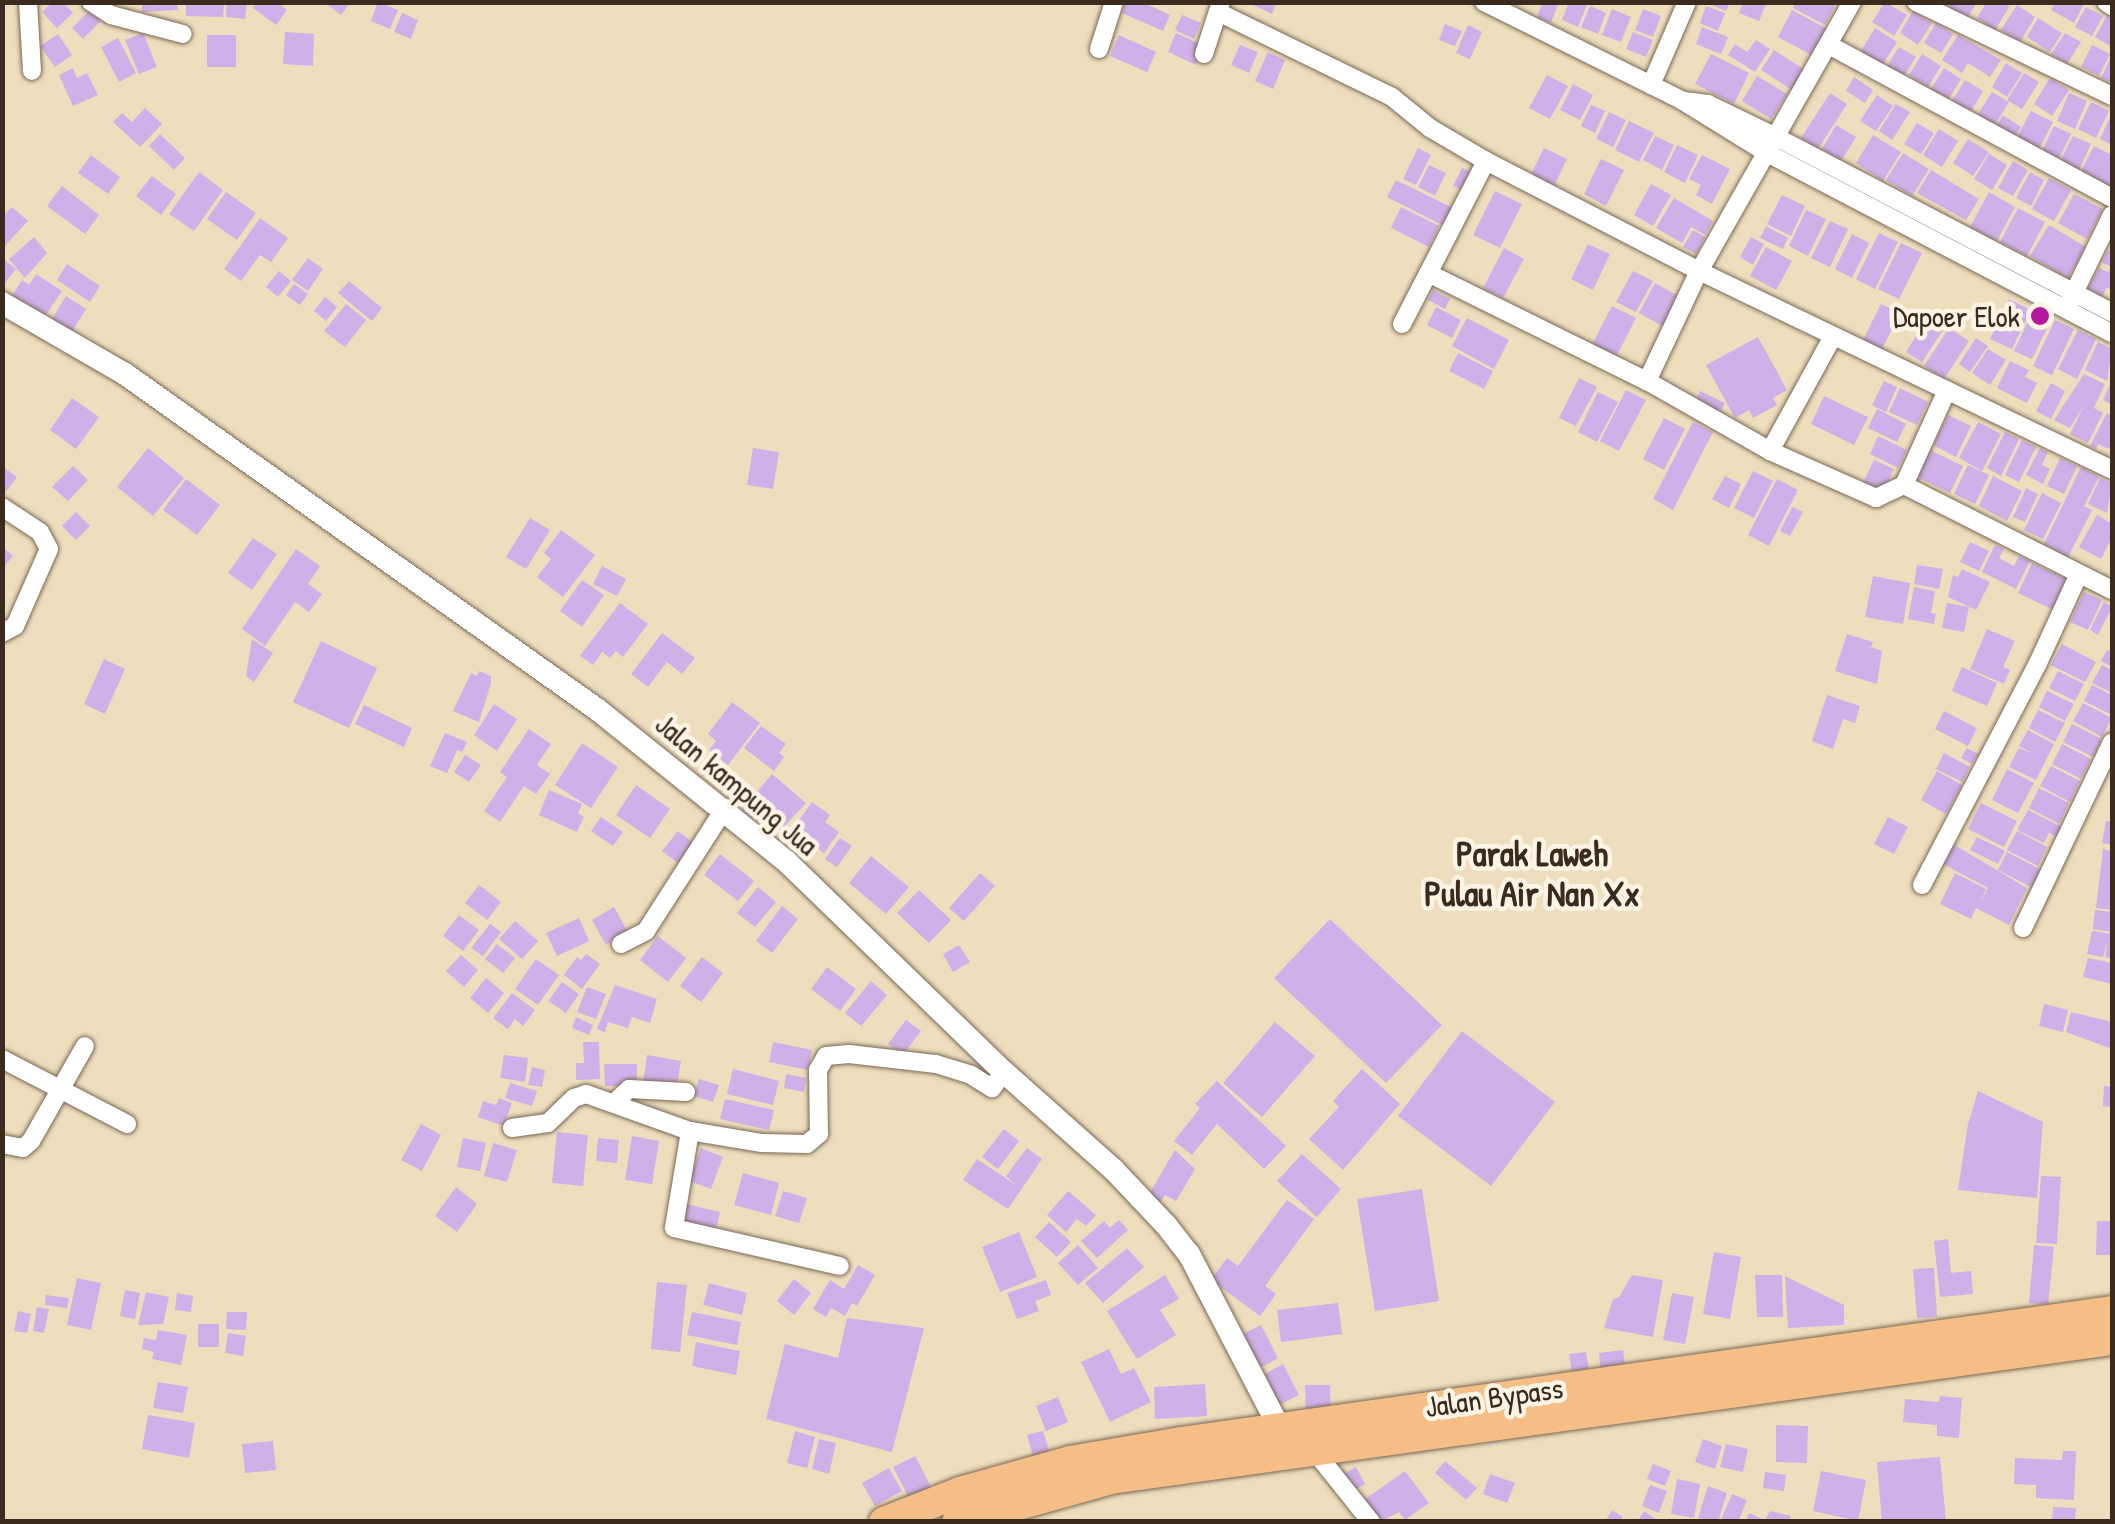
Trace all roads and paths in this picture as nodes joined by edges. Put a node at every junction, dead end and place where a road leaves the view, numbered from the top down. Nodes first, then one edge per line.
1 (28, 2) edge
2 (92, 2) edge
3 (1114, 2) edge
4 (1484, 2) edge
5 (1687, 2) edge
6 (1852, 2) edge
7 (1916, 2) edge
8 (1506, 7) edge
9 (1220, 8) edge
10 (183, 34) dead end
11 (1829, 45) junction
12 (1099, 49) dead end
13 (1204, 54) dead end
14 (32, 72) dead end
15 (1651, 85) junction
16 (2112, 96) edge
17 (1771, 145) junction
18 (1486, 162) junction
19 (2112, 198) edge
20 (2112, 215) edge
21 (1699, 272) junction
22 (1428, 273) junction
23 (2070, 300) junction
24 (2, 304) edge
25 (2112, 313) edge
26 (1402, 324) dead end
27 (2112, 332) edge
28 (1832, 338) junction
29 (1647, 381) junction
30 (1947, 390) junction
31 (1770, 451) junction
32 (2112, 470) edge
33 (1904, 485) junction
34 (2, 507) edge
35 (2079, 574) junction
36 (2112, 590) edge
37 (2, 633) edge
38 (2112, 742) edge
39 (2106, 766) edge
40 (725, 808) junction
41 (1922, 886) dead end
42 (2023, 928) dead end
43 (622, 944) dead end
44 (85, 1046) dead end
45 (2, 1059) edge
46 (1004, 1072) junction
47 (60, 1090) junction
48 (686, 1092) dead end
49 (615, 1102) junction
50 (127, 1124) dead end
51 (512, 1128) dead end
52 (690, 1131) junction
53 (2, 1144) edge
54 (840, 1266) dead end
55 (2112, 1312) edge
56 (2112, 1340) edge
57 (1844, 1346) junction
58 (1850, 1377) junction
59 (1279, 1428) junction
60 (1312, 1448) junction
61 (884, 1522) edge
62 (957, 1522) edge
63 (1372, 1522) edge

1 - 14 street
2 - 10 street
3 - 12 street
4 - 8 street
5 - 15 street
6 - 11 street
7 - 16 street
8 - 15 street
9 - 13 street
9 - 18 street
11 - 17 street
11 - 19 street
15 - 17 street
17 - 21 street
17 - 23 street
18 - 21 street
18 - 22 street
20 - 23 street
21 - 28 street
21 - 29 street
22 - 26 street
22 - 29 street
23 - 25 street
23 - 27 street
24 - 40 street, Jalan kampung Jua
28 - 30 street
28 - 31 street
29 - 31 street
30 - 32 street
30 - 33 street
31 - 33 street
33 - 35 street
34 - 37 street
35 - 36 street
35 - 41 street
38 - 39 street
39 - 42 street
40 - 43 street
40 - 46 street, Jalan kampung Jua
44 - 47 street
45 - 47 street
46 - 52 street
46 - 59 street, Jalan kampung Jua
47 - 50 street
47 - 53 street
48 - 49 street
49 - 51 street
49 - 52 street
52 - 54 street
55 - 57 highway, Jalan Bypass
56 - 58 highway, Jalan Bypass
57 - 58 highway
57 - 59 highway, Jalan Bypass
58 - 60 highway, Jalan Bypass
59 - 61 highway, Jalan Bypass
60 - 62 highway, Jalan Bypass
60 - 63 street

